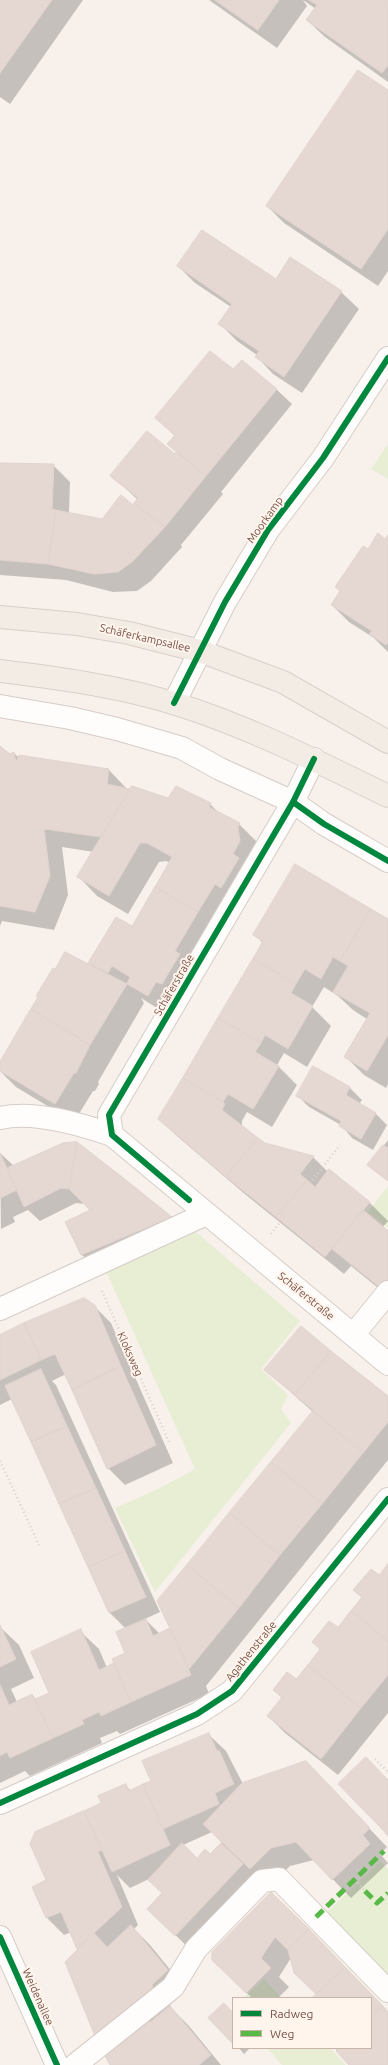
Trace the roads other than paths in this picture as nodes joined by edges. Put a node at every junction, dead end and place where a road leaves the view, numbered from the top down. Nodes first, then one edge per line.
1 (388, 358) edge
2 (0, 617) edge
3 (200, 651) junction
4 (0, 671) edge
5 (174, 703) junction
6 (0, 706) edge
7 (388, 742) edge
8 (314, 759) junction
9 (388, 796) edge
10 (293, 802) junction
11 (388, 861) edge
12 (0, 1118) edge
13 (112, 1135) junction
14 (206, 1214) junction
15 (388, 1292) edge
16 (0, 1309) edge
17 (354, 1334) junction
18 (388, 1364) edge
19 (388, 1499) edge
20 (0, 1804) edge
21 (0, 1937) edge
22 (388, 1991) edge
23 (56, 2065) edge
24 (76, 2065) edge

1 - 3 street, Moorkamp
2 - 3 main road, Schäferkampsallee
3 - 5 street, Moorkamp
3 - 7 main road, Schäferkampsallee
4 - 5 main road
5 - 8 main road
6 - 10 street
8 - 9 main road
8 - 10 street, Schäferstraße
10 - 11 street
10 - 13 street, Schäferstraße
12 - 13 street
13 - 14 street, Schäferstraße
14 - 16 street
14 - 17 street, Schäferstraße
15 - 17 street
17 - 18 street, Schäferstraße
19 - 20 street, Agathenstraße
21 - 23 street, Weidenallee
22 - 24 street

